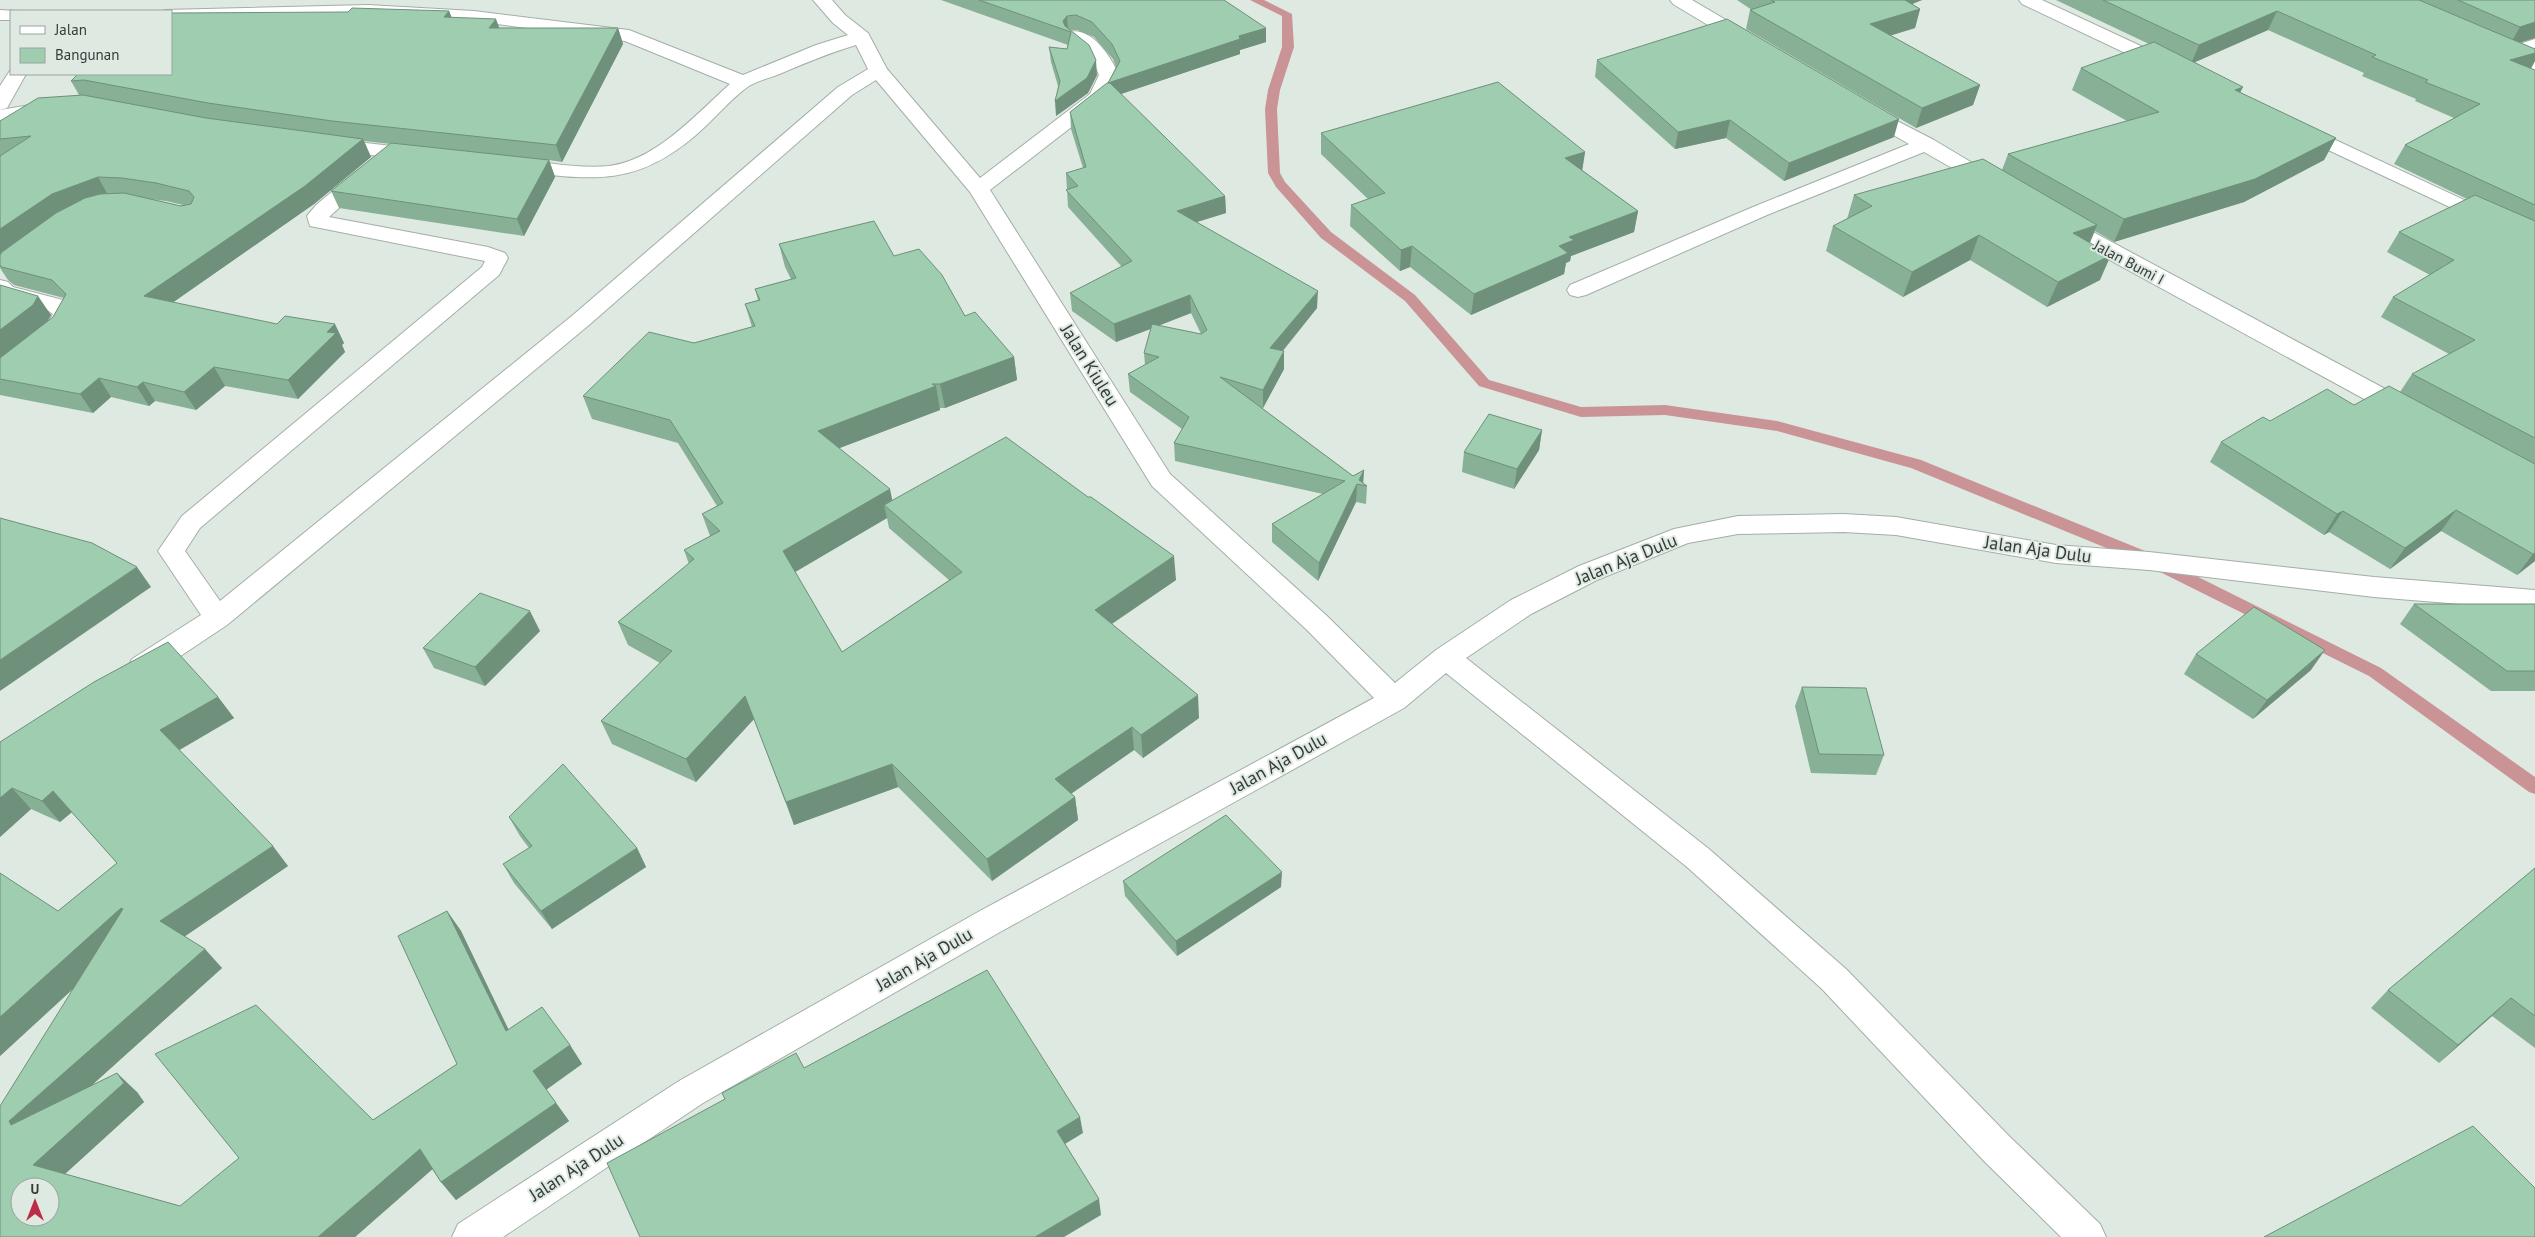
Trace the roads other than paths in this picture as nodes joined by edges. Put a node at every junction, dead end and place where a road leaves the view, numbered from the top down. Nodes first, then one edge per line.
1 (822, 0) edge
2 (1679, 0) edge
3 (2028, 0) edge
4 (172, 14) edge
5 (1075, 36) edge
6 (861, 37) junction
7 (2535, 45) edge
8 (2490, 46) edge
9 (1764, 51) edge
10 (2508, 54) junction
11 (2535, 65) edge
12 (878, 71) junction
13 (2180, 72) edge
14 (15, 75) edge
15 (743, 82) junction
16 (1849, 101) edge
17 (0, 104) edge
18 (67, 106) edge
19 (0, 116) edge
20 (2279, 119) edge
21 (311, 142) edge
22 (1927, 144) junction
23 (393, 152) junction
24 (441, 157) edge
25 (499, 163) edge
26 (979, 189) junction
27 (2013, 196) edge
28 (2039, 211) edge
29 (2535, 241) edge
30 (1, 275) edge
31 (1578, 290) dead end
32 (0, 373) edge
33 (2430, 424) edge
34 (2535, 600) edge
35 (217, 618) junction
36 (1446, 657) junction
37 (117, 683) edge
38 (1394, 700) junction
39 (471, 1237) edge
40 (2087, 1237) edge

1 - 6 street, Jalan Kiuleu
2 - 9 street
3 - 13 street
4 - 15 street
5 - 26 street
6 - 12 street, Jalan Kiuleu
6 - 15 street
7 - 10 street
8 - 10 street
10 - 11 street
12 - 26 street, Jalan Kiuleu
12 - 35 street
14 - 17 street
15 - 25 street
16 - 22 street
18 - 19 street
20 - 29 street
21 - 23 street
22 - 27 street
22 - 31 street
23 - 24 street
23 - 35 street
26 - 38 street, Jalan Kiuleu
28 - 33 street, Jalan Bumi I
30 - 32 street
34 - 36 street, Jalan Aja Dulu
35 - 37 street
36 - 38 street, Jalan Aja Dulu
36 - 40 street
38 - 39 street, Jalan Aja Dulu

